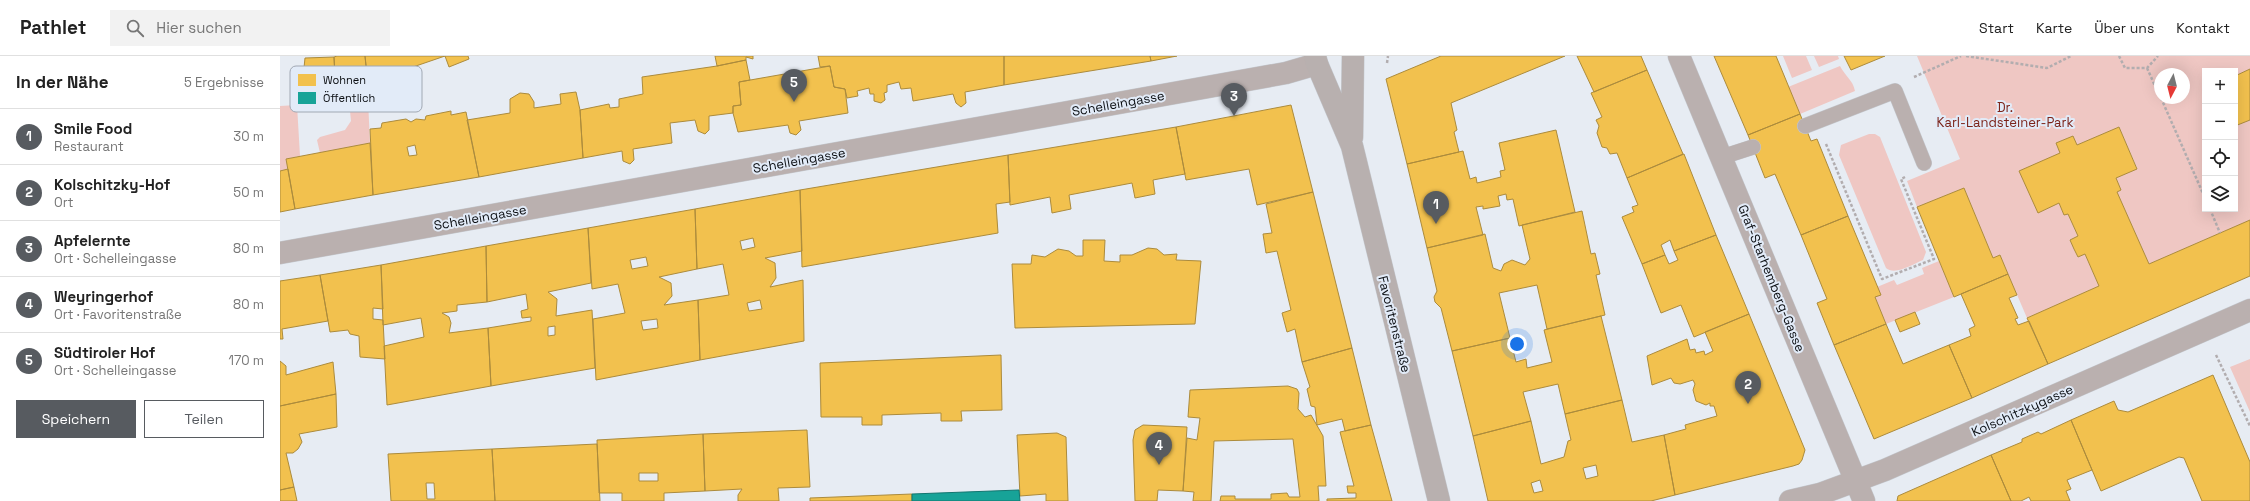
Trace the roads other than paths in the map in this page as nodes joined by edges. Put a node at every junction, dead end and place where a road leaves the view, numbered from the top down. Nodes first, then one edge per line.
1 (1353, 56) edge
2 (1679, 56) edge
3 (1316, 60) edge
4 (1811, 124) road end
5 (1352, 146) junction
6 (1753, 147) dead end
7 (1722, 157) junction
8 (1924, 163) road end
9 (280, 253) edge
10 (2250, 310) edge
11 (1856, 481) junction
12 (1439, 501) edge
13 (1790, 501) edge
14 (1864, 501) edge

1 - 5 main road, Favoritenstraße
2 - 7 street, Graf-Starhemberg-Gasse
3 - 5 main road, Favoritenstraße
3 - 9 street, Schelleingasse
4 - 8 lane
5 - 12 main road, Favoritenstraße
6 - 7 lane
7 - 11 street, Graf-Starhemberg-Gasse
10 - 11 street, Kolschitzkygasse
11 - 13 street, Kolschitzkygasse
11 - 14 street, Graf-Starhemberg-Gasse

